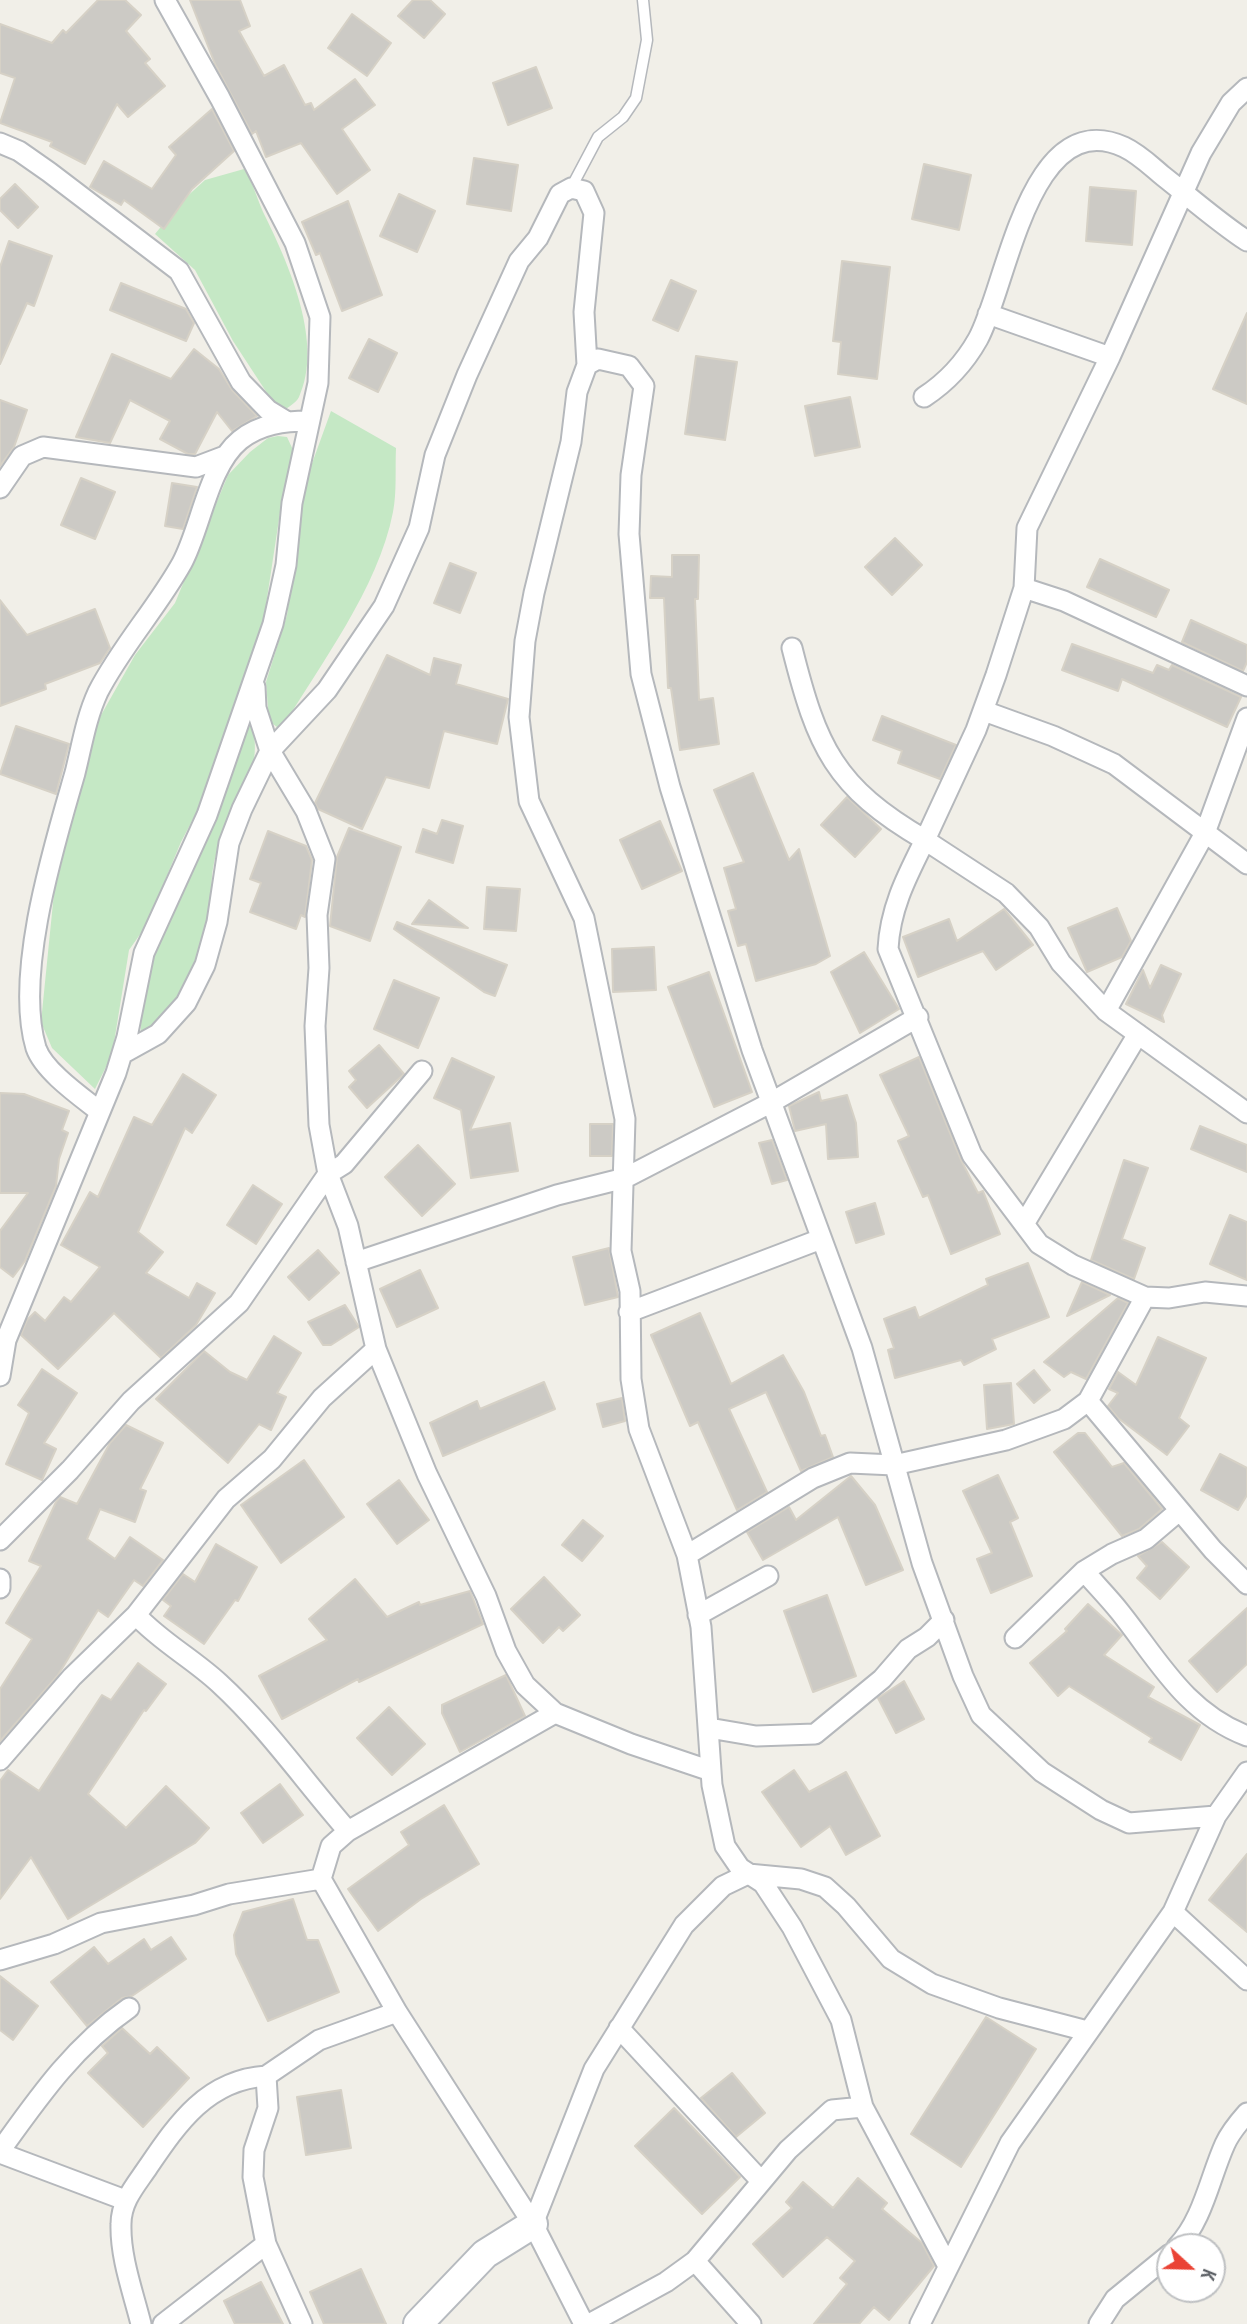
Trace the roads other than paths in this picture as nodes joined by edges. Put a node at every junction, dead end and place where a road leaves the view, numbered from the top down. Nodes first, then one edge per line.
1 (165, 0) edge
2 (643, 0) edge
3 (1247, 88) edge
4 (0, 143) edge
5 (571, 188) junction
6 (1184, 192) junction
7 (1247, 241) edge
8 (988, 314) junction
9 (1110, 357) junction
10 (587, 365) junction
11 (924, 397) dead end
12 (286, 421) junction
13 (309, 421) junction
14 (225, 456) junction
15 (0, 488) edge
16 (1024, 588) junction
17 (792, 648) dead end
18 (254, 682) junction
19 (1247, 686) edge
20 (984, 710) junction
21 (1247, 718) edge
22 (270, 751) junction
23 (1205, 833) junction
24 (925, 840) junction
25 (1247, 864) edge
26 (1106, 1011) junction
27 (918, 1017) junction
28 (1138, 1034) junction
29 (122, 1054) junction
30 (422, 1071) dead end
31 (772, 1102) junction
32 (1246, 1109) edge
33 (99, 1111) junction
34 (327, 1174) junction
35 (625, 1178) junction
36 (1024, 1224) junction
37 (821, 1239) junction
38 (356, 1262) junction
39 (1247, 1296) edge
40 (1145, 1297) junction
41 (629, 1312) junction
42 (376, 1349) junction
43 (0, 1376) edge
44 (1088, 1401) junction
45 (894, 1465) junction
46 (1179, 1511) junction
47 (0, 1540) edge
48 (687, 1555) junction
49 (1084, 1571) junction
50 (768, 1576) dead end
51 (0, 1579) edge
52 (1247, 1584) edge
53 (0, 1588) edge
54 (136, 1615) junction
55 (698, 1615) junction
56 (944, 1620) junction
57 (1015, 1638) dead end
58 (555, 1713) junction
59 (709, 1728) junction
60 (1247, 1736) edge
61 (0, 1760) edge
62 (711, 1771) junction
63 (1247, 1772) edge
64 (1216, 1816) junction
65 (348, 1832) junction
66 (748, 1874) junction
67 (321, 1879) junction
68 (1173, 1912) junction
69 (0, 1960) edge
70 (1247, 1980) edge
71 (128, 2008) dead end
72 (397, 2012) junction
73 (619, 2028) junction
74 (1087, 2031) junction
75 (266, 2076) junction
76 (863, 2107) junction
77 (1247, 2113) edge
78 (0, 2152) edge
79 (761, 2181) junction
80 (125, 2200) junction
81 (533, 2224) junction
82 (1188, 2233) edge
83 (267, 2244) junction
84 (695, 2261) junction
85 (1156, 2265) edge
86 (948, 2266) junction
87 (141, 2324) edge
88 (163, 2324) edge
89 (302, 2324) edge
90 (418, 2324) edge
91 (586, 2324) edge
92 (751, 2324) edge
93 (920, 2324) edge
94 (1099, 2324) edge

1 - 13 street
2 - 5 lane
3 - 6 street
4 - 12 street
5 - 10 street
5 - 22 street
6 - 7 street
6 - 8 street
6 - 9 street
8 - 9 street
8 - 11 street
9 - 16 street
10 - 31 street
10 - 35 street
12 - 13 street
12 - 14 street
13 - 18 street
14 - 15 street
14 - 33 street
16 - 19 street
16 - 20 street
17 - 24 street
18 - 22 street
18 - 29 street
20 - 23 street
20 - 24 street
21 - 23 street
22 - 29 street
22 - 34 street
23 - 25 street
23 - 26 street
24 - 26 street
24 - 27 street
26 - 28 street
27 - 31 street
27 - 36 street
28 - 32 street
28 - 36 street
29 - 33 street
30 - 34 street
31 - 35 street
31 - 37 street
33 - 43 street
34 - 38 street
34 - 47 street
35 - 38 street
35 - 41 street
36 - 40 street
37 - 41 street
37 - 45 street
38 - 42 street
39 - 40 street
40 - 44 street
41 - 48 street
42 - 54 street
42 - 58 street
44 - 45 street
44 - 46 street
45 - 48 street
45 - 56 street
46 - 49 street
46 - 52 street
48 - 55 street
49 - 57 street
49 - 60 street
50 - 55 street
51 - 53 street
54 - 61 street
54 - 65 street
55 - 59 street
56 - 59 street
56 - 64 street
58 - 62 street
58 - 65 street
59 - 62 street
62 - 66 street
63 - 64 street
64 - 68 street
65 - 67 street
66 - 73 street
66 - 74 street
66 - 76 street
67 - 69 street
67 - 72 street
68 - 70 street
68 - 74 street
71 - 78 street
72 - 75 street
72 - 81 street
73 - 79 street
73 - 81 street
74 - 86 street
75 - 80 street
75 - 83 street
76 - 79 street
76 - 86 street
77 - 82 street
78 - 80 street
79 - 84 street
80 - 87 street
81 - 90 street
81 - 91 street
83 - 88 street
83 - 89 street
84 - 91 street
84 - 92 street
85 - 94 street
86 - 93 street

